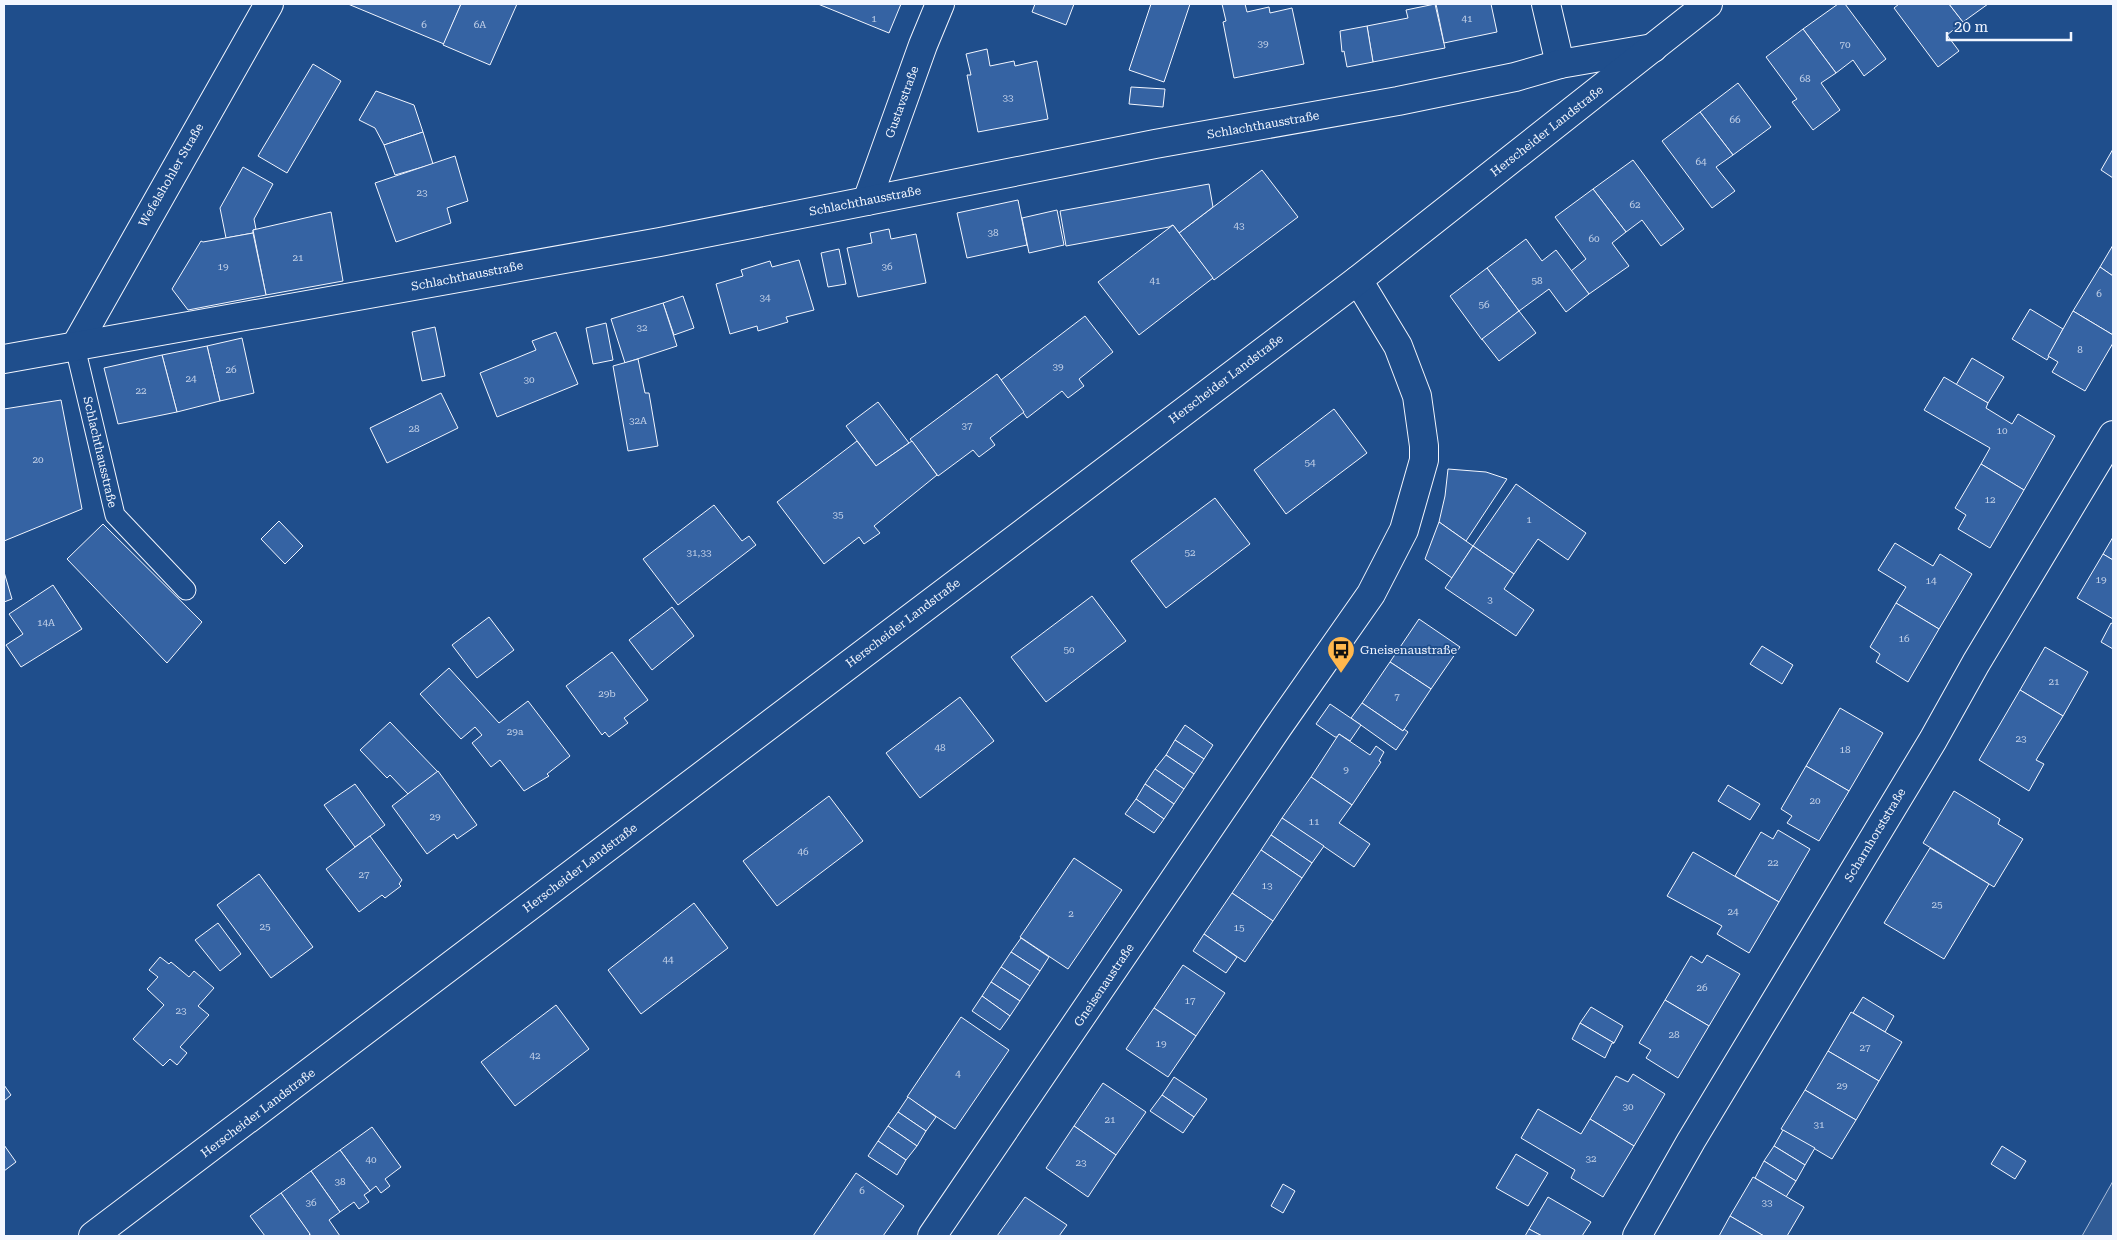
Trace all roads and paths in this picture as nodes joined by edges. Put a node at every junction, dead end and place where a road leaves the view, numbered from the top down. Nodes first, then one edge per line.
1 (269, 4) edge
2 (940, 4) edge
3 (1546, 4) edge
4 (1708, 4) edge
5 (1653, 48) junction
6 (1560, 64) junction
7 (867, 201) junction
8 (1358, 280) junction
9 (75, 347) junction
10 (4, 359) edge
11 (2113, 434) edge
12 (186, 590) dead end
13 (93, 1236) edge
14 (932, 1236) edge
15 (1637, 1236) edge

1 - 9 street, Wefelshohler Straße
2 - 7 street, Gustavstraße
3 - 6 street
4 - 5 street, Herscheider Landstraße
5 - 6 street, Schlachthausstraße
5 - 8 street, Herscheider Landstraße
6 - 7 street, Schlachthausstraße
7 - 9 street, Schlachthausstraße
8 - 13 street, Herscheider Landstraße
8 - 14 street, Gneisenaustraße
9 - 10 street, Schlachthausstraße
9 - 12 lane, Schlachthausstraße
11 - 15 street, Scharnhorststraße

